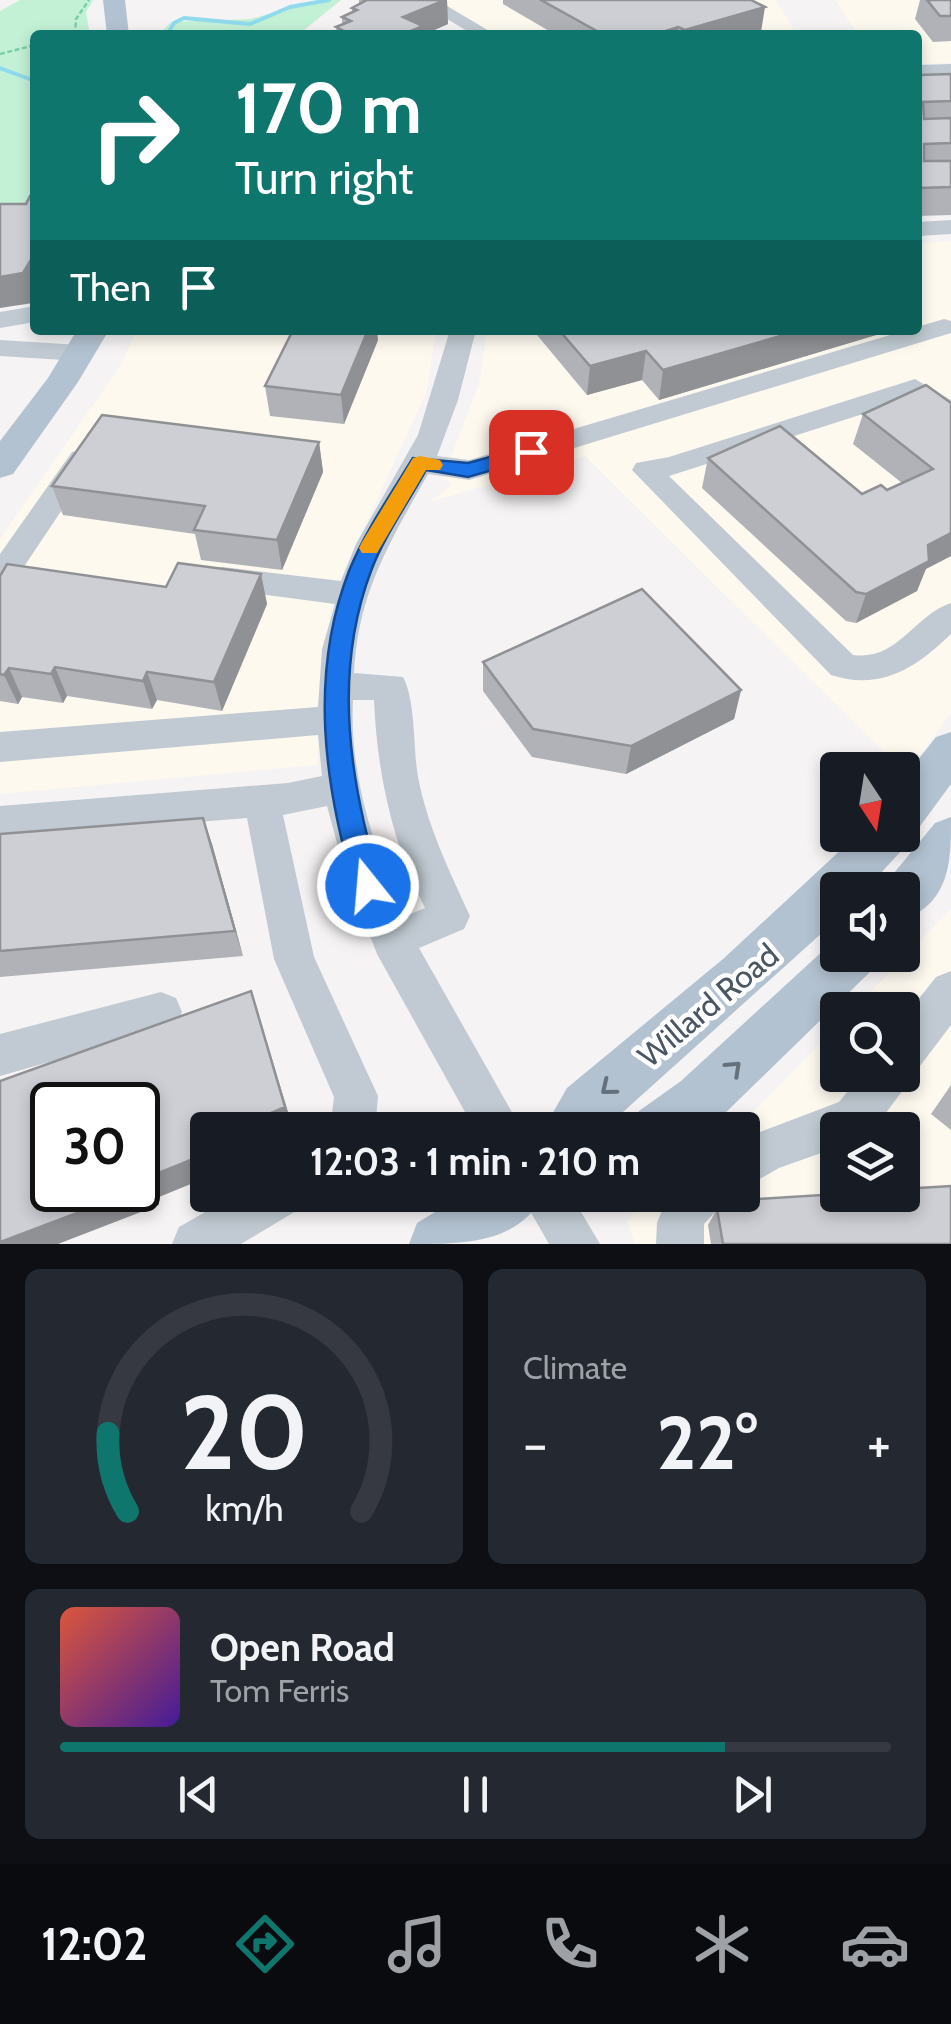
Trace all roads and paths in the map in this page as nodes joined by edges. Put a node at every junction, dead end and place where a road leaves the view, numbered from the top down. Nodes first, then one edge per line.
1 (89, 0) edge
2 (424, 0) edge
3 (75, 30) edge
4 (478, 30) edge
5 (30, 46) edge
6 (0, 54) edge
7 (951, 89) edge
8 (922, 90) edge
9 (951, 227) edge
10 (922, 230) edge
11 (30, 315) edge
12 (0, 320) edge
13 (944, 327) dead end
14 (922, 334) edge
15 (462, 335) edge
16 (917, 335) edge
17 (86, 342) edge
18 (0, 348) edge
19 (951, 413) edge
20 (100, 433) edge
21 (420, 463) junction
22 (0, 466) edge
23 (18, 551) junction
24 (52, 555) dead end
25 (194, 574) edge
26 (0, 578) edge
27 (352, 594) junction
28 (951, 614) edge
29 (336, 703) junction
30 (0, 747) edge
31 (951, 750) edge
32 (341, 786) junction
33 (920, 791) edge
34 (262, 801) junction
35 (0, 822) edge
36 (951, 837) edge
37 (871, 852) edge
38 (920, 876) edge
39 (391, 941) junction
40 (834, 972) edge
41 (951, 991) edge
42 (162, 1012) dead end
43 (920, 1031) edge
44 (0, 1054) edge
45 (875, 1092) edge
46 (354, 1112) edge
47 (490, 1112) edge
48 (582, 1112) edge
49 (683, 1112) edge
50 (760, 1154) edge
51 (251, 1212) edge
52 (488, 1212) edge
53 (555, 1212) edge
54 (685, 1212) edge
55 (196, 1244) edge
56 (438, 1244) edge
57 (576, 1244) edge
58 (680, 1244) edge

1 - 3 path
2 - 4 street
5 - 6 path
7 - 8 street
9 - 10 street
11 - 12 street
13 - 14 street
15 - 21 street
16 - 21 street
17 - 18 street
17 - 22 main road
19 - 28 street
20 - 23 street
21 - 27 street
23 - 24 street
23 - 26 street
25 - 27 street
27 - 29 street
29 - 30 street
29 - 32 street
29 - 39 street
31 - 33 main road
32 - 34 street
32 - 39 street
34 - 35 street
34 - 46 street
36 - 38 main road
37 -> 48 main road, Willard Road
39 - 47 street
49 -> 40 main road, Willard Road
41 - 43 street
42 - 44 street
45 - 50 street
51 - 55 street
52 - 56 main road
53 - 57 street
54 - 58 street

